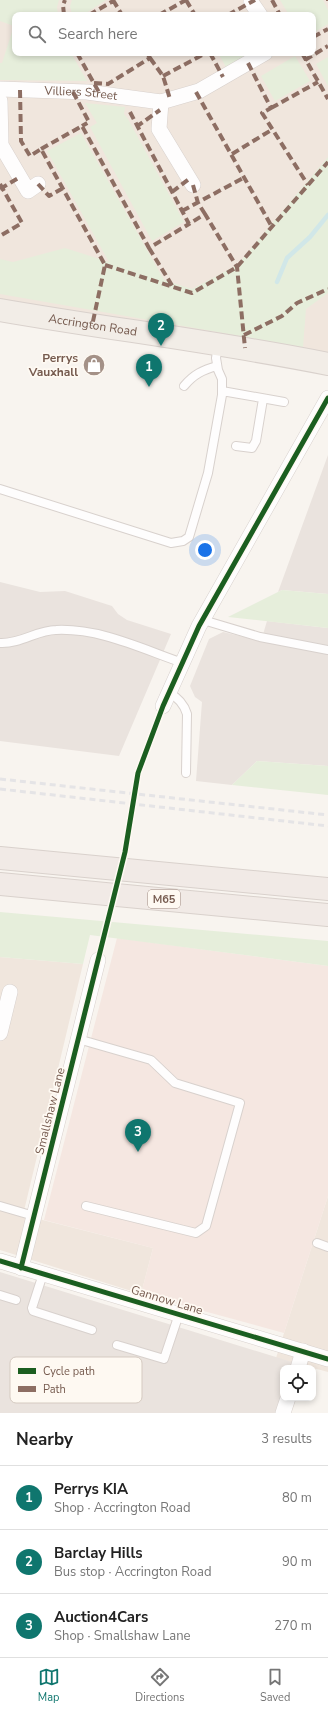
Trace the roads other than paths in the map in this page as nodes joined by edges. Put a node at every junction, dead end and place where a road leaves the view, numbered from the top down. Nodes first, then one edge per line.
1 (252, 2) dead end
2 (258, 12) edge
3 (260, 56) edge
4 (0, 89) edge
5 (0, 101) edge
6 (161, 102) junction
7 (38, 184) dead end
8 (193, 185) dead end
9 (0, 310) edge
10 (218, 344) junction
11 (328, 364) edge
12 (217, 366) junction
13 (184, 386) dead end
14 (222, 392) junction
15 (328, 398) edge
16 (263, 399) junction
17 (284, 402) dead end
18 (236, 446) dead end
19 (0, 489) edge
20 (203, 620) junction
21 (0, 643) edge
22 (328, 650) edge
23 (183, 663) junction
24 (166, 700) joint
25 (186, 773) dead end
26 (0, 845) edge
27 (0, 858) edge
28 (236, 881) junction
29 (0, 884) edge
30 (328, 889) edge
31 (0, 899) edge
32 (328, 915) edge
33 (328, 928) edge
34 (98, 960) dead end
35 (10, 992) dead end
36 (0, 1033) edge
37 (78, 1039) junction
38 (0, 1206) edge
39 (86, 1206) dead end
40 (34, 1216) junction
41 (317, 1243) dead end
42 (328, 1247) edge
43 (0, 1261) edge
44 (22, 1268) junction
45 (43, 1274) junction
46 (0, 1295) edge
47 (16, 1300) dead end
48 (179, 1314) junction
49 (92, 1330) dead end
50 (117, 1345) dead end
51 (303, 1351) junction
52 (328, 1359) edge
53 (299, 1365) edge
54 (287, 1401) edge
55 (283, 1413) edge

1 - 2 street
3 - 6 street, Villiers Street
4 - 6 street, Villiers Street
5 - 7 street
6 - 8 street
9 - 10 main road, Accrington Road
10 - 11 main road, Accrington Road
10 - 12 lane
12 - 13 lane
12 - 14 lane
14 - 16 lane
14 - 19 lane
15 - 20 street
16 - 17 lane
16 - 18 lane
20 - 22 lane
20 - 23 street
21 - 23 lane
23 - 24 street
24 - 25 lane
26 - 28 highway
27 - 28 highway, M65
28 - 30 highway, M65
29 - 32 highway, M65
31 - 33 highway
34 - 37 street, Smallshaw Lane
35 - 36 street
37 - 39 lane
37 - 40 street, Smallshaw Lane
38 - 40 lane
40 - 44 street, Smallshaw Lane
41 - 42 lane
43 - 44 street, Gannow Lane
44 - 45 street, Gannow Lane
45 - 48 street, Gannow Lane
45 - 49 lane
46 - 47 lane
48 - 50 lane
48 - 51 street, Gannow Lane
51 - 52 street, Gannow Lane
51 - 53 street
54 - 55 street

